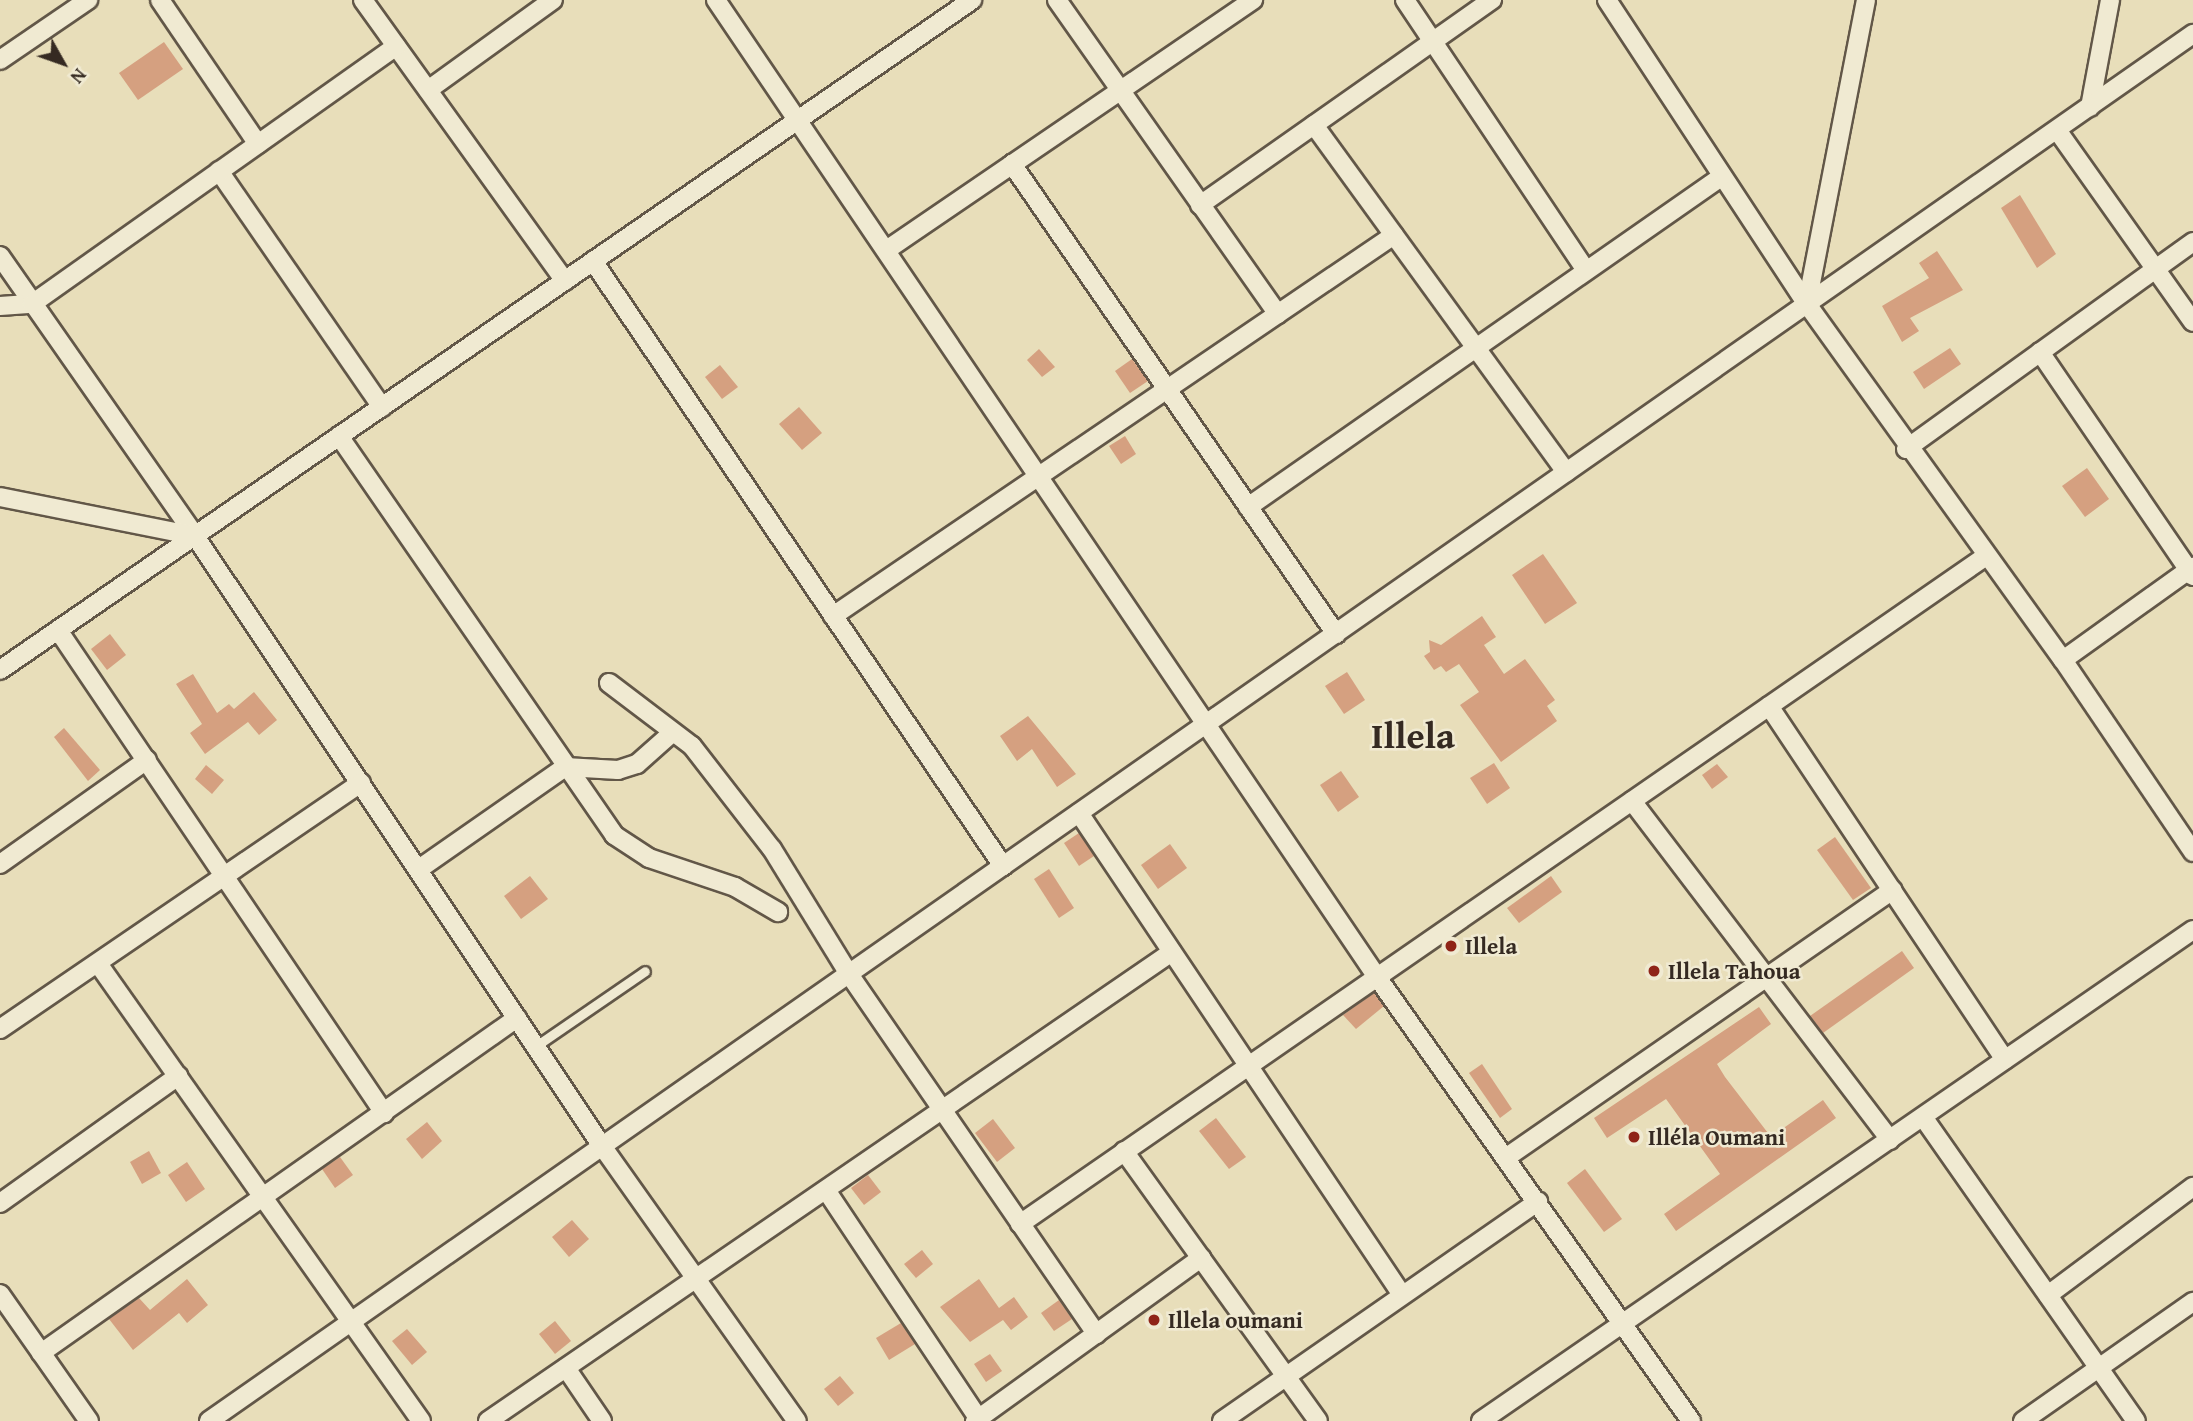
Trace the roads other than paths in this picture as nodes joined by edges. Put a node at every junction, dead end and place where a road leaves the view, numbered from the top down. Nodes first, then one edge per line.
1 (88, 0) edge
2 (363, 0) edge
3 (553, 0) edge
4 (716, 0) edge
5 (972, 0) edge
6 (1057, 0) edge
7 (1253, 0) edge
8 (1405, 0) edge
9 (1492, 0) edge
10 (1607, 0) edge
11 (1866, 0) edge
12 (2110, 0) edge
13 (164, 2) edge
14 (2193, 34) edge
15 (1433, 42) junction
16 (396, 46) junction
17 (0, 60) edge
18 (428, 90) junction
19 (1121, 92) junction
20 (2090, 107) junction
21 (800, 119) junction
22 (1314, 125) junction
23 (2057, 130) junction
24 (258, 144) junction
25 (1012, 164) junction
26 (219, 171) junction
27 (1721, 177) junction
28 (1200, 205) junction
29 (1394, 235) junction
30 (2193, 242) edge
31 (888, 249) junction
32 (0, 256) edge
33 (593, 261) junction
34 (1585, 269) junction
35 (2156, 269) junction
36 (565, 281) junction
37 (32, 304) junction
38 (1807, 304) junction
39 (0, 306) edge
40 (1278, 314) junction
41 (2193, 322) edge
42 (1475, 347) junction
43 (2040, 352) junction
44 (1167, 389) junction
45 (382, 407) junction
46 (339, 436) junction
47 (1906, 449) junction
48 (1566, 472) junction
49 (1039, 477) junction
50 (0, 497) edge
51 (1248, 507) junction
52 (195, 536) junction
53 (1986, 556) junction
54 (2192, 571) edge
55 (834, 616) junction
56 (58, 630) junction
57 (1336, 634) junction
58 (2063, 660) junction
59 (0, 670) edge
60 (609, 683) dead end
61 (1769, 706) junction
62 (1207, 723) junction
63 (673, 732) junction
64 (147, 760) junction
65 (565, 767) junction
66 (361, 783) junction
67 (1632, 801) junction
68 (1079, 813) junction
69 (2193, 852) edge
70 (0, 864) edge
71 (1003, 866) junction
72 (419, 869) junction
73 (226, 877) junction
74 (1892, 890) junction
75 (778, 912) dead end
76 (2193, 930) edge
77 (1172, 952) junction
78 (99, 965) junction
79 (645, 971) dead end
80 (849, 974) junction
81 (1377, 977) junction
82 (1766, 977) junction
83 (517, 1018) junction
84 (0, 1029) edge
85 (536, 1046) junction
86 (2005, 1060) junction
87 (1248, 1066) junction
88 (178, 1076) junction
89 (942, 1110) junction
90 (384, 1113) junction
91 (1923, 1117) junction
92 (1889, 1140) junction
93 (602, 1146) junction
94 (1124, 1151) junction
95 (1507, 1157) junction
96 (2193, 1187) edge
97 (825, 1189) junction
98 (265, 1198) junction
99 (1538, 1200) junction
100 (0, 1203) edge
101 (1020, 1224) junction
102 (1201, 1258) junction
103 (695, 1278) junction
104 (0, 1294) edge
105 (1402, 1295) junction
106 (2048, 1295) junction
107 (2193, 1302) edge
108 (352, 1321) junction
109 (1625, 1323) junction
110 (1096, 1334) junction
111 (41, 1353) junction
112 (566, 1368) junction
113 (2099, 1368) junction
114 (1286, 1376) junction
115 (978, 1420) edge
116 (89, 1421) edge
117 (209, 1421) edge
118 (421, 1421) edge
119 (488, 1421) edge
120 (602, 1421) edge
121 (797, 1421) edge
122 (1222, 1421) edge
123 (1318, 1421) edge
124 (1481, 1421) edge
125 (1691, 1421) edge
126 (2023, 1421) edge
127 (2136, 1421) edge

1 - 17 street
2 - 16 street
3 - 18 street
4 - 21 street
5 - 21 street
6 - 19 street
7 - 19 street
8 - 15 street
9 - 15 street
10 - 27 street
11 - 38 street
12 - 20 street
13 - 24 street
14 - 20 street
15 - 22 street
15 - 34 street
16 - 18 street
16 - 24 street
18 - 36 street
19 - 25 street
19 - 28 street
20 - 23 street
21 - 31 street
21 - 33 street
22 - 28 street
22 - 29 street
23 - 35 street
23 - 38 street
24 - 26 street
25 - 31 street
25 - 44 street
26 - 37 street
26 - 45 street
27 - 34 street
27 - 38 street
28 - 40 street
29 - 40 street
29 - 42 street
30 - 35 street
31 - 49 street
32 - 37 street
33 - 36 street
33 - 55 street
34 - 42 street
35 - 41 street
35 - 43 street
36 - 45 street
37 - 39 street
37 - 52 street
38 - 47 street
38 - 48 street
40 - 44 street
42 - 48 street
42 - 51 street
43 - 47 street
43 - 54 street
44 - 49 street
44 - 51 street
45 - 46 street
46 - 52 street
46 - 65 street
47 - 53 street
48 - 57 street
49 - 55 street
49 - 62 street
50 - 52 street
51 - 57 street
52 - 56 street
52 - 66 street
53 - 58 street
53 - 61 street
54 - 58 street
55 - 71 street
56 - 59 street
56 - 64 street
57 - 62 street
58 - 69 street
60 - 63 street
61 - 67 street
61 - 74 street
62 - 68 street
62 - 81 street
63 - 65 street
63 - 80 street
64 - 70 street
64 - 73 street
65 - 72 street
65 - 75 street
66 - 72 street
66 - 73 street
67 - 81 street
67 - 82 street
68 - 71 street
68 - 77 street
71 - 80 street
72 - 83 street
73 - 78 street
73 - 90 street
74 - 82 street
74 - 86 street
76 - 86 street
77 - 87 street
77 - 89 street
78 - 84 street
78 - 88 street
79 - 85 lane
80 - 89 street
80 - 93 street
81 - 87 street
81 - 95 street
82 - 92 street
82 - 95 street
83 - 85 street
83 - 90 street
85 - 93 street
86 - 91 street
87 - 94 street
87 - 105 street
88 - 98 street
88 - 100 street
89 - 97 street
89 - 101 street
90 - 98 street
91 - 92 street
91 - 106 street
92 - 109 street
93 - 103 street
93 - 108 street
94 - 101 street
94 - 102 street
95 - 99 street
96 - 106 street
97 - 103 street
97 - 115 street
98 - 108 street
98 - 111 street
99 - 105 street
99 - 109 street
101 - 110 street
102 - 110 street
102 - 114 street
103 - 112 street
103 - 121 street
104 - 111 street
105 - 114 street
106 - 113 street
107 - 113 street
108 - 117 street
108 - 118 street
109 - 124 street
109 - 125 street
110 - 115 street
111 - 116 street
112 - 119 street
112 - 120 street
113 - 126 street
113 - 127 street
114 - 122 street
114 - 123 street

